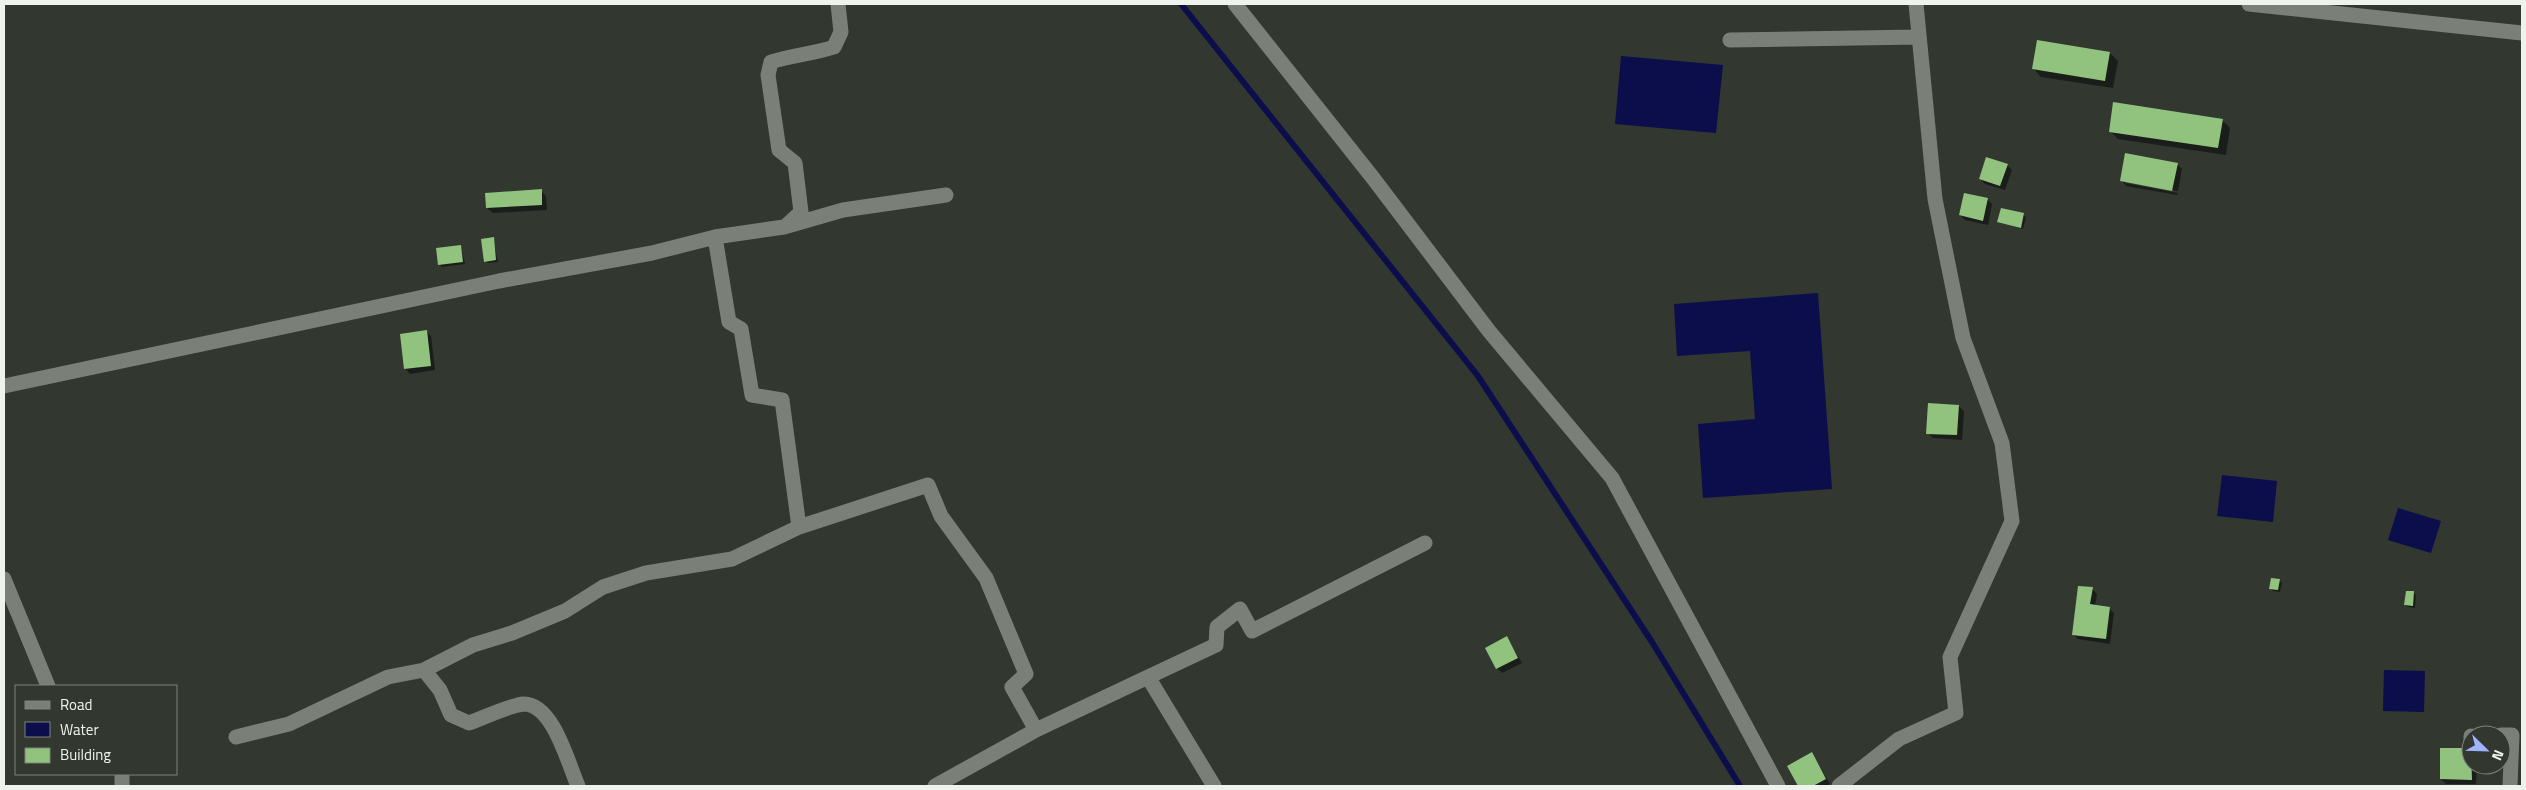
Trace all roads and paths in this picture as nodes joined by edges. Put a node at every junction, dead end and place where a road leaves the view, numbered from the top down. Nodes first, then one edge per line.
1 (838, 4) edge
2 (1235, 4) edge
3 (1916, 4) edge
4 (2249, 4) edge
5 (2522, 33) edge
6 (1919, 37) junction
7 (1730, 40) dead end
8 (946, 195) dead end
9 (784, 227) junction
10 (715, 237) junction
11 (61, 374) dead end
12 (4, 386) edge
13 (799, 527) junction
14 (1425, 543) dead end
15 (4, 579) edge
16 (424, 670) junction
17 (1148, 677) junction
18 (48, 685) edge
19 (1036, 730) junction
20 (2511, 735) edge
21 (236, 737) dead end
22 (2511, 760) edge
23 (578, 786) edge
24 (934, 786) edge
25 (1214, 786) edge
26 (1778, 786) edge
27 (1839, 786) edge

1 - 9 street
2 - 26 street
3 - 6 street
4 - 5 street
6 - 7 street
6 - 27 street
8 - 9 street
9 - 10 street
10 - 12 street
10 - 13 street
11 - 12 street
13 - 16 street
13 - 19 street
14 - 17 street
15 - 18 street
16 - 21 street
16 - 23 street
17 - 19 street
17 - 25 street
19 - 24 street
20 - 22 street

